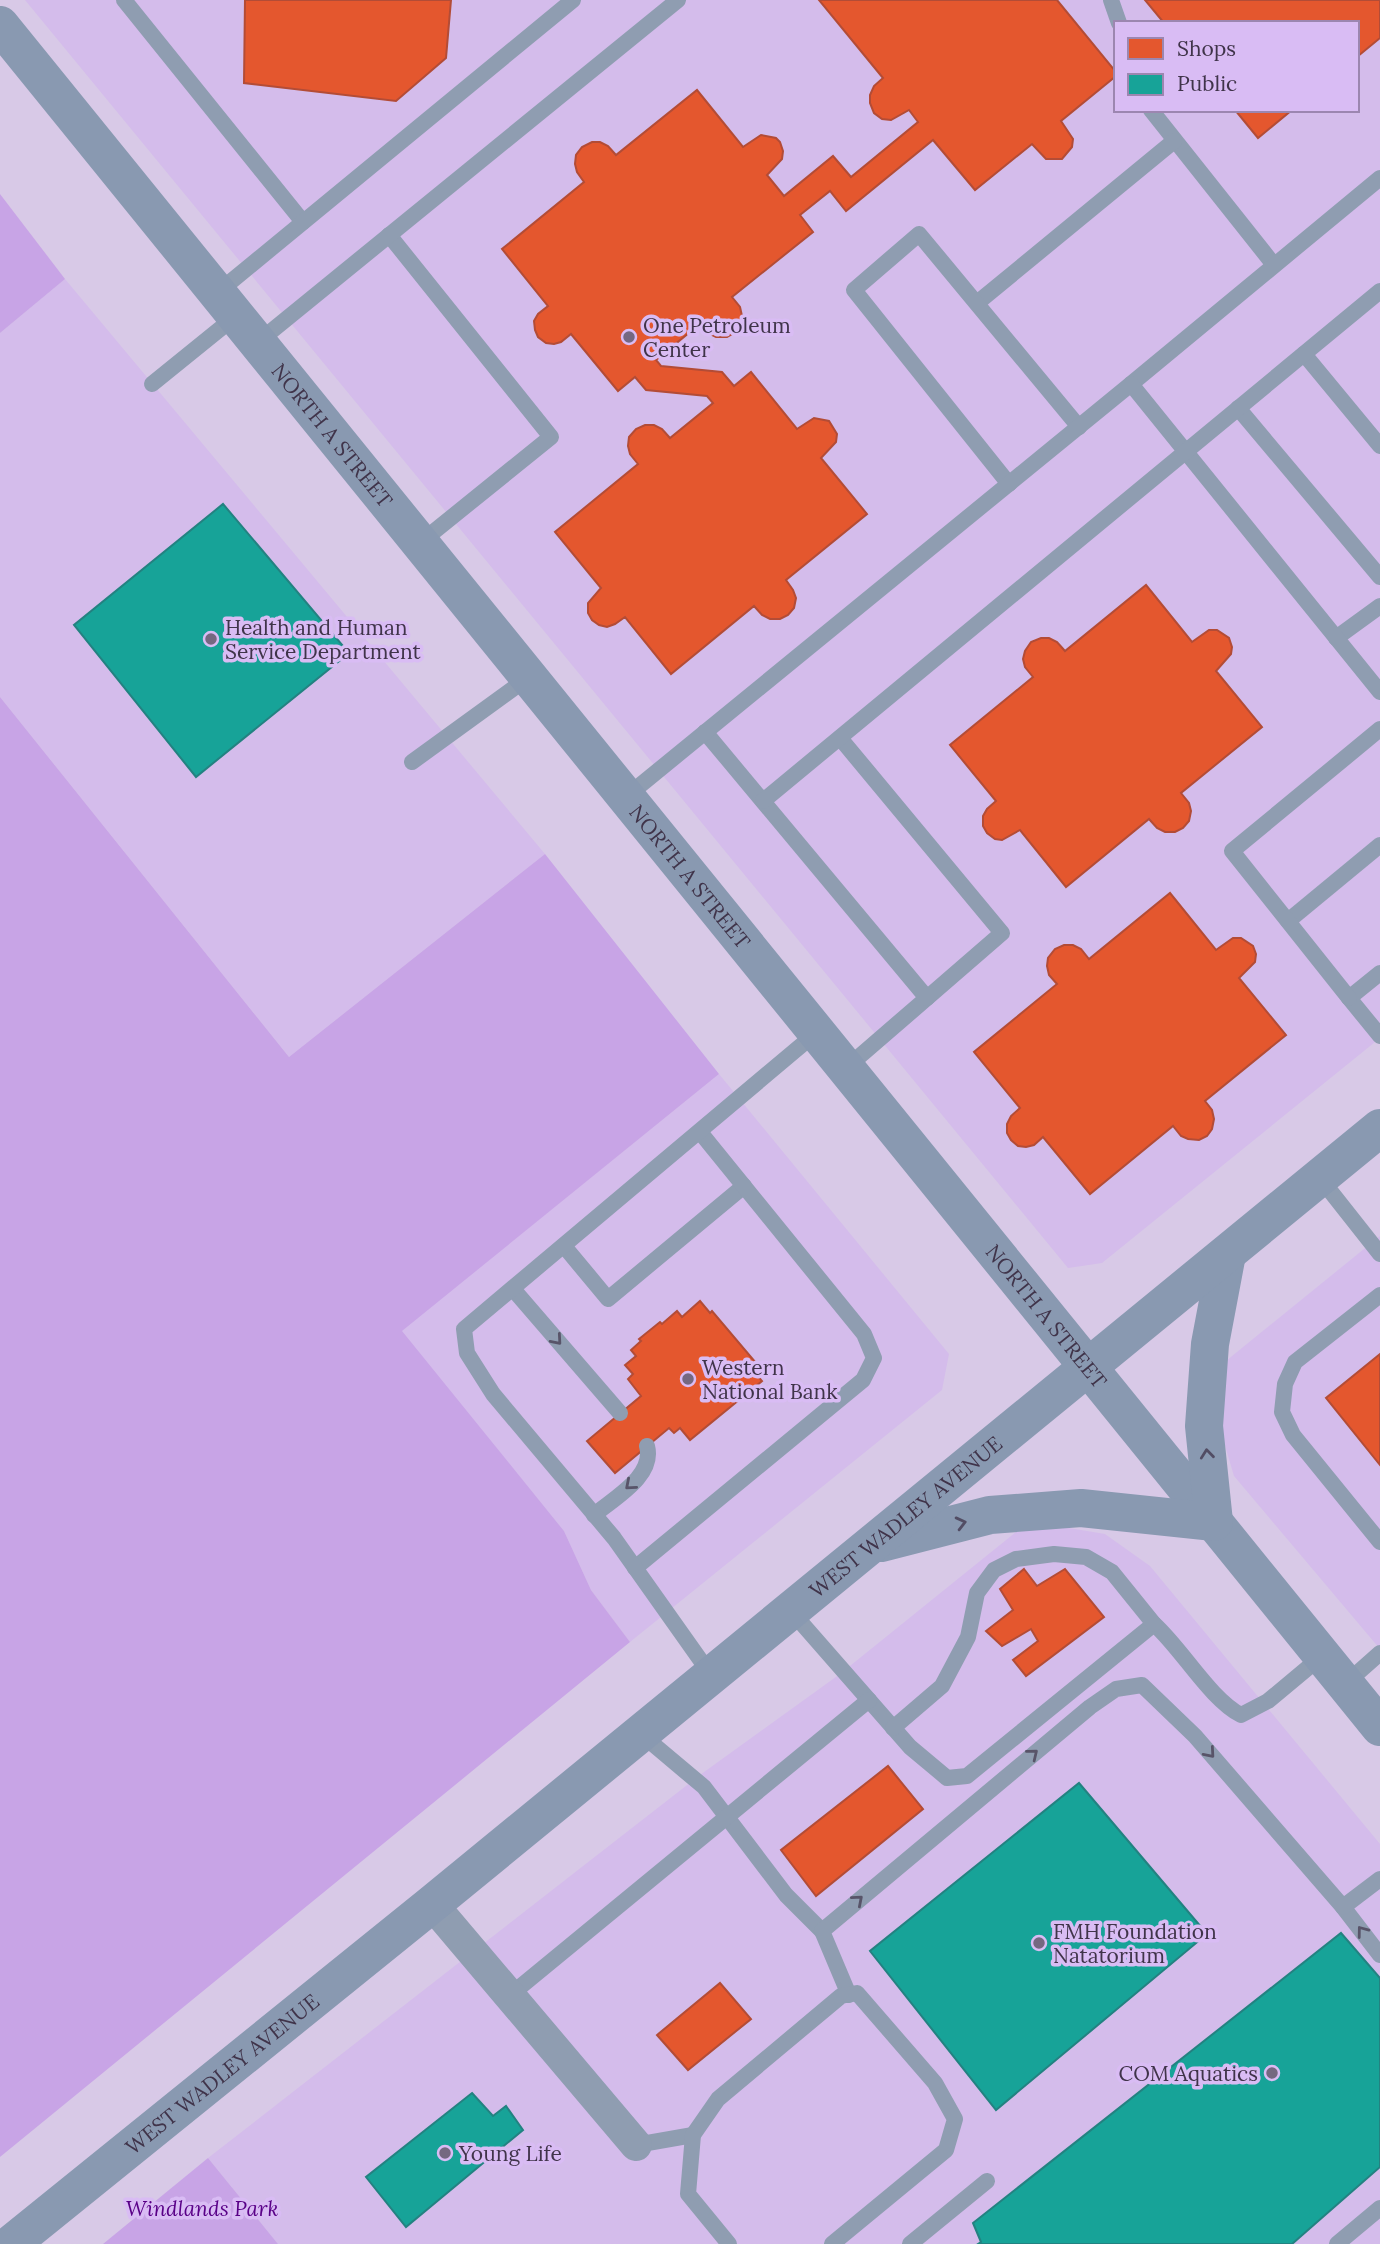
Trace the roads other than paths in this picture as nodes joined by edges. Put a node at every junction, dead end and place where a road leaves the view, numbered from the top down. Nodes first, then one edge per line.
1 (124, 0) edge
2 (573, 0) edge
3 (678, 0) edge
4 (1111, 0) edge
5 (1118, 21) edge
6 (0, 25) edge
7 (1152, 112) edge
8 (1174, 141) junction
9 (1380, 178) edge
10 (303, 222) junction
11 (389, 235) junction
12 (1274, 265) junction
13 (1380, 291) edge
14 (976, 303) junction
15 (237, 317) junction
16 (1304, 354) junction
17 (152, 384) dead end
18 (1132, 384) junction
19 (1238, 408) junction
20 (1079, 427) junction
21 (1380, 446) edge
22 (1186, 452) junction
23 (1009, 484) junction
24 (421, 542) junction
25 (1380, 577) edge
26 (1380, 606) edge
27 (1336, 638) junction
28 (530, 677) junction
29 (1380, 692) edge
30 (1380, 729) edge
31 (705, 732) junction
32 (840, 738) junction
33 (412, 762) dead end
34 (627, 796) junction
35 (763, 801) junction
36 (1380, 845) edge
37 (1288, 921) junction
38 (1380, 973) edge
39 (927, 998) junction
40 (1349, 998) junction
41 (818, 1032) junction
42 (1380, 1036) edge
43 (846, 1068) junction
44 (1380, 1129) edge
45 (700, 1132) junction
46 (1320, 1178) junction
47 (744, 1186) junction
48 (564, 1246) junction
49 (1227, 1254) junction
50 (1380, 1254) edge
51 (513, 1289) junction
52 (1380, 1294) edge
53 (1088, 1368) junction
54 (621, 1413) dead end
55 (648, 1446) dead end
56 (594, 1515) junction
57 (1214, 1521) junction
58 (1380, 1542) edge
59 (871, 1546) junction
60 (635, 1568) junction
61 (791, 1611) junction
62 (1153, 1624) junction
63 (1380, 1653) edge
64 (1334, 1670) junction
65 (711, 1675) junction
66 (869, 1700) junction
67 (1380, 1727) edge
68 (893, 1728) junction
69 (641, 1734) junction
70 (728, 1818) junction
71 (1380, 1879) edge
72 (432, 1904) junction
73 (1343, 1907) junction
74 (822, 1931) junction
75 (1380, 1955) edge
76 (849, 1995) junction
77 (509, 1996) junction
78 (693, 2136) junction
79 (636, 2145) joint
80 (987, 2181) dead end
81 (1380, 2208) edge
82 (837, 2242) edge
83 (11, 2244) edge
84 (729, 2244) edge
85 (910, 2244) edge
86 (1336, 2244) edge

1 - 10 lane
2 - 10 lane
3 - 11 lane
4 - 5 lane
6 - 15 main road, NORTH A STREET
7 - 8 lane
8 - 12 lane
8 - 14 lane
9 - 12 lane
10 - 15 lane
11 - 15 lane
11 - 24 lane
12 - 18 lane
13 - 16 lane
14 - 20 lane
14 - 23 lane
15 - 17 lane
15 - 24 main road, NORTH A STREET
16 - 19 lane
16 - 21 lane
18 - 20 lane
18 - 22 lane
19 - 22 lane
19 - 25 lane
20 - 23 lane
22 - 27 lane
22 - 32 lane
23 - 31 lane
24 - 28 main road, NORTH A STREET
26 - 27 lane
27 - 29 lane
28 - 33 lane
28 - 34 main road, NORTH A STREET
30 - 37 lane
31 - 34 lane
31 - 35 lane
32 - 35 lane
32 - 39 lane
34 - 41 main road, NORTH A STREET
35 - 39 lane
36 - 37 lane
37 - 40 lane
38 - 40 lane
39 - 43 lane
40 - 42 lane
41 - 43 main road, NORTH A STREET
41 - 45 lane
43 - 53 main road, NORTH A STREET
44 - 46 main road, WEST WADLEY AVENUE
45 - 47 lane
45 - 48 lane
46 - 49 main road, WEST WADLEY AVENUE
46 - 50 lane
47 - 48 lane
47 - 60 lane
48 - 51 lane
49 - 53 main road, WEST WADLEY AVENUE
57 -> 49 main road
51 -> 54 lane
51 - 56 lane
52 - 58 lane
53 - 57 main road, NORTH A STREET
53 - 59 main road, WEST WADLEY AVENUE
55 -> 56 lane
56 - 60 lane
59 -> 57 main road
57 - 64 main road, NORTH A STREET
59 - 61 main road, WEST WADLEY AVENUE
60 - 65 lane
61 - 65 main road, WEST WADLEY AVENUE
61 - 66 lane
62 - 64 lane
62 - 68 lane
62 - 68 lane
63 - 64 lane
64 - 67 main road, NORTH A STREET
65 - 69 main road, WEST WADLEY AVENUE
66 - 68 lane
66 - 70 lane
69 - 70 lane
69 - 72 main road, WEST WADLEY AVENUE
70 - 74 lane
70 - 77 lane
71 - 73 lane
72 - 77 street
72 - 83 main road, WEST WADLEY AVENUE
74 -> 73 lane
75 -> 73 lane
74 - 76 lane
76 - 78 lane
76 - 82 lane
77 - 79 street
78 - 79 lane
78 - 84 lane
80 - 85 lane
81 - 86 lane

